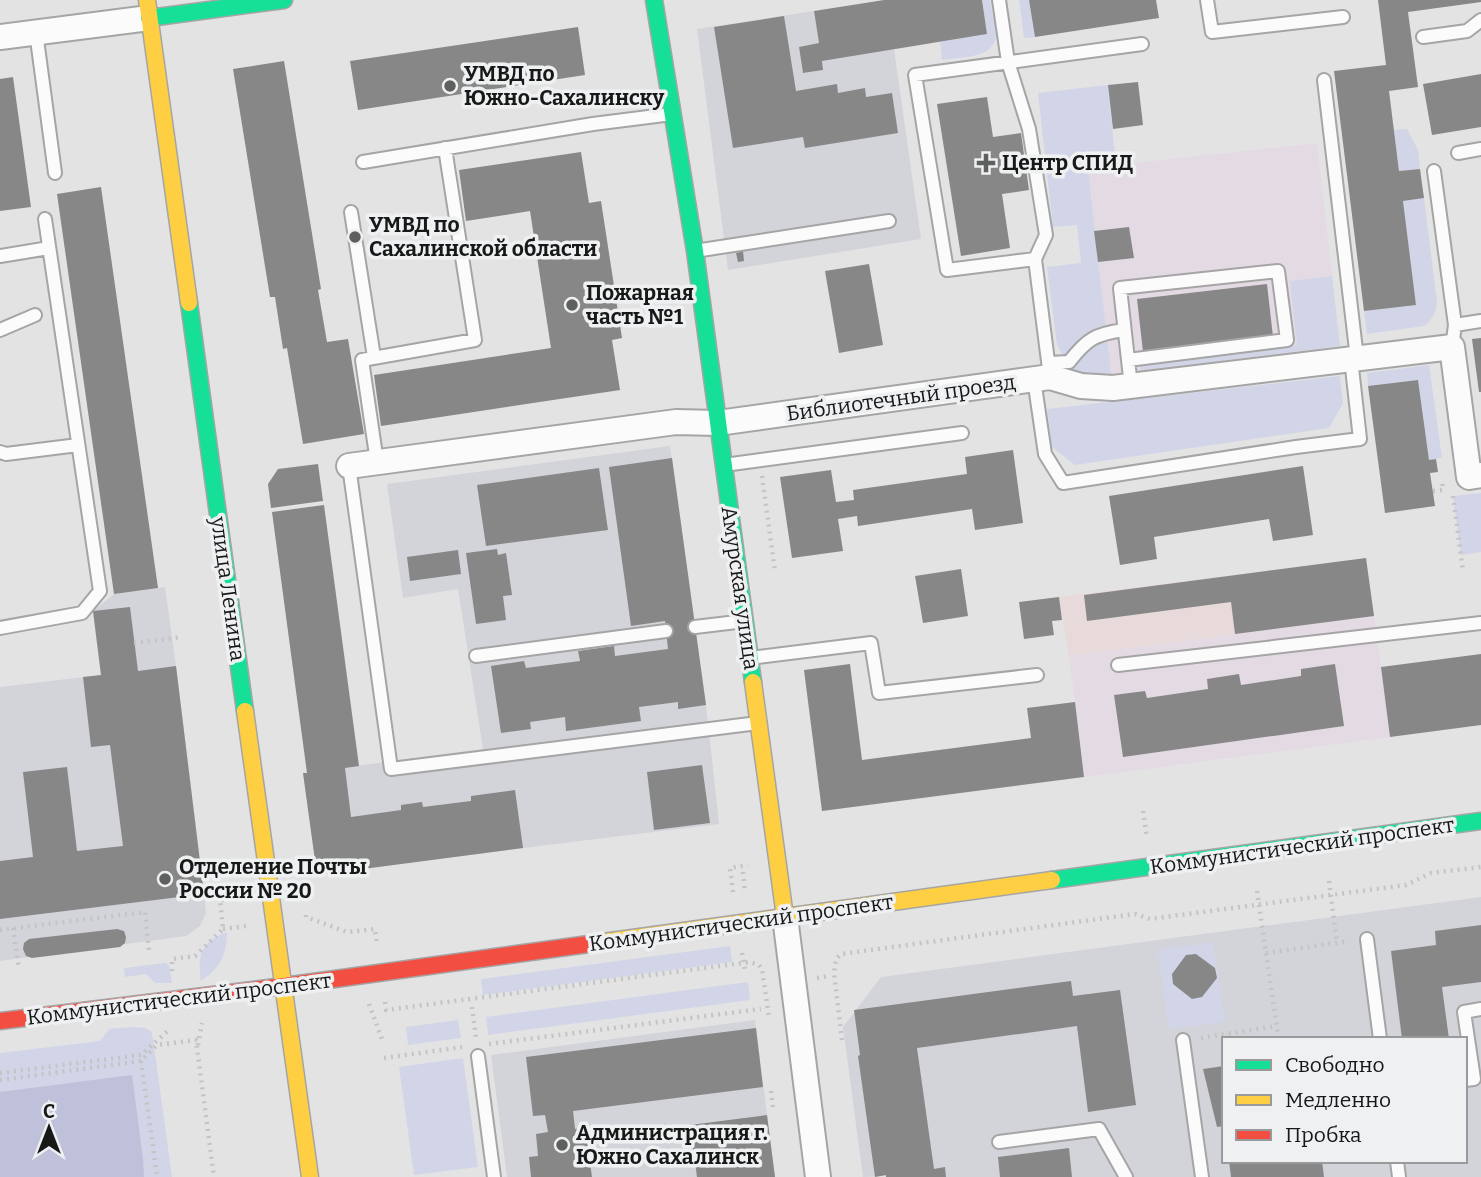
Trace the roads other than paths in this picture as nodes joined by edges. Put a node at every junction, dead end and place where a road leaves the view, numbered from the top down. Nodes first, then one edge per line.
1 (284, 0) edge
2 (654, 0) edge
3 (999, 0) edge
4 (1207, 0) edge
5 (148, 9) edge
6 (1343, 17) dead end
7 (1481, 20) edge
8 (36, 33) junction
9 (0, 37) edge
10 (1423, 37) dead end
11 (1142, 44) dead end
12 (1008, 62) junction
13 (1324, 80) dead end
14 (673, 114) junction
15 (445, 148) junction
16 (1481, 149) edge
17 (1458, 153) dead end
18 (363, 162) dead end
19 (1434, 171) dead end
20 (55, 173) dead end
21 (351, 212) dead end
22 (45, 219) dead end
23 (889, 221) dead end
24 (49, 248) junction
25 (695, 251) junction
26 (0, 256) edge
27 (1035, 259) junction
28 (35, 315) dead end
29 (1481, 321) edge
30 (0, 330) edge
31 (1125, 330) junction
32 (1453, 336) junction
33 (374, 357) junction
34 (1128, 359) junction
35 (1354, 359) junction
36 (1044, 373) junction
37 (1131, 386) junction
38 (718, 423) junction
39 (961, 433) dead end
40 (78, 445) junction
41 (0, 452) edge
42 (377, 462) junction
43 (724, 465) junction
44 (349, 466) joint
45 (1481, 475) edge
46 (745, 621) junction
47 (1481, 622) edge
48 (695, 626) dead end
49 (0, 628) edge
50 (666, 631) dead end
51 (476, 656) dead end
52 (750, 658) junction
53 (1118, 665) dead end
54 (1037, 675) dead end
55 (759, 723) junction
56 (1481, 821) edge
57 (785, 917) junction
58 (1367, 939) road end
59 (285, 986) junction
60 (1481, 1009) edge
61 (0, 1021) edge
62 (1380, 1037) edge
63 (1182, 1041) road end
64 (477, 1051) road end
65 (1467, 1080) edge
66 (999, 1142) dead end
67 (310, 1177) edge
68 (494, 1177) edge
69 (818, 1177) edge
70 (1126, 1177) edge
71 (1202, 1177) edge

1 - 5 main road
2 - 14 main road, Амурская улица
3 - 12 lane
4 - 6 lane
5 - 8 street
5 - 59 main road, улица Ленина
7 - 10 lane
8 - 9 street
8 - 20 lane
11 - 12 lane
12 - 27 lane
12 - 27 lane
13 - 35 lane
14 - 15 lane
14 - 25 main road, Амурская улица
15 - 18 lane
15 - 33 lane
16 - 17 lane
19 - 32 lane
21 - 33 lane
22 - 24 lane
23 - 25 lane
24 - 26 lane
24 - 40 lane
25 - 38 main road, Амурская улица
27 - 36 lane
28 - 30 lane
29 - 32 lane
31 - 34 lane
31 - 34 lane
31 - 36 lane
32 - 35 street, Библиотечный проезд
32 - 45 street
33 - 42 lane
34 - 37 lane
35 - 36 lane
35 - 37 street, Библиотечный проезд
36 - 37 street, Библиотечный проезд
36 - 38 street, Библиотечный проезд
38 - 42 street, Библиотечный проезд
38 - 43 main road, Амурская улица
39 - 43 lane
40 - 41 lane
40 - 49 lane
42 - 44 street, Библиотечный проезд
43 - 46 main road, Амурская улица
44 - 55 lane
46 - 48 lane
46 - 52 main road, Амурская улица
47 - 53 lane
50 - 51 lane
52 - 54 lane
52 - 55 main road, Амурская улица
55 - 57 main road, Амурская улица
56 - 57 main road, Коммунистический проспект
57 - 59 main road, Коммунистический проспект
57 - 69 street, Амурская улица
58 - 62 lane
59 - 61 main road, Коммунистический проспект
59 - 67 main road, улица Ленина
60 - 65 lane
63 - 71 lane
64 - 68 lane
66 - 70 lane

